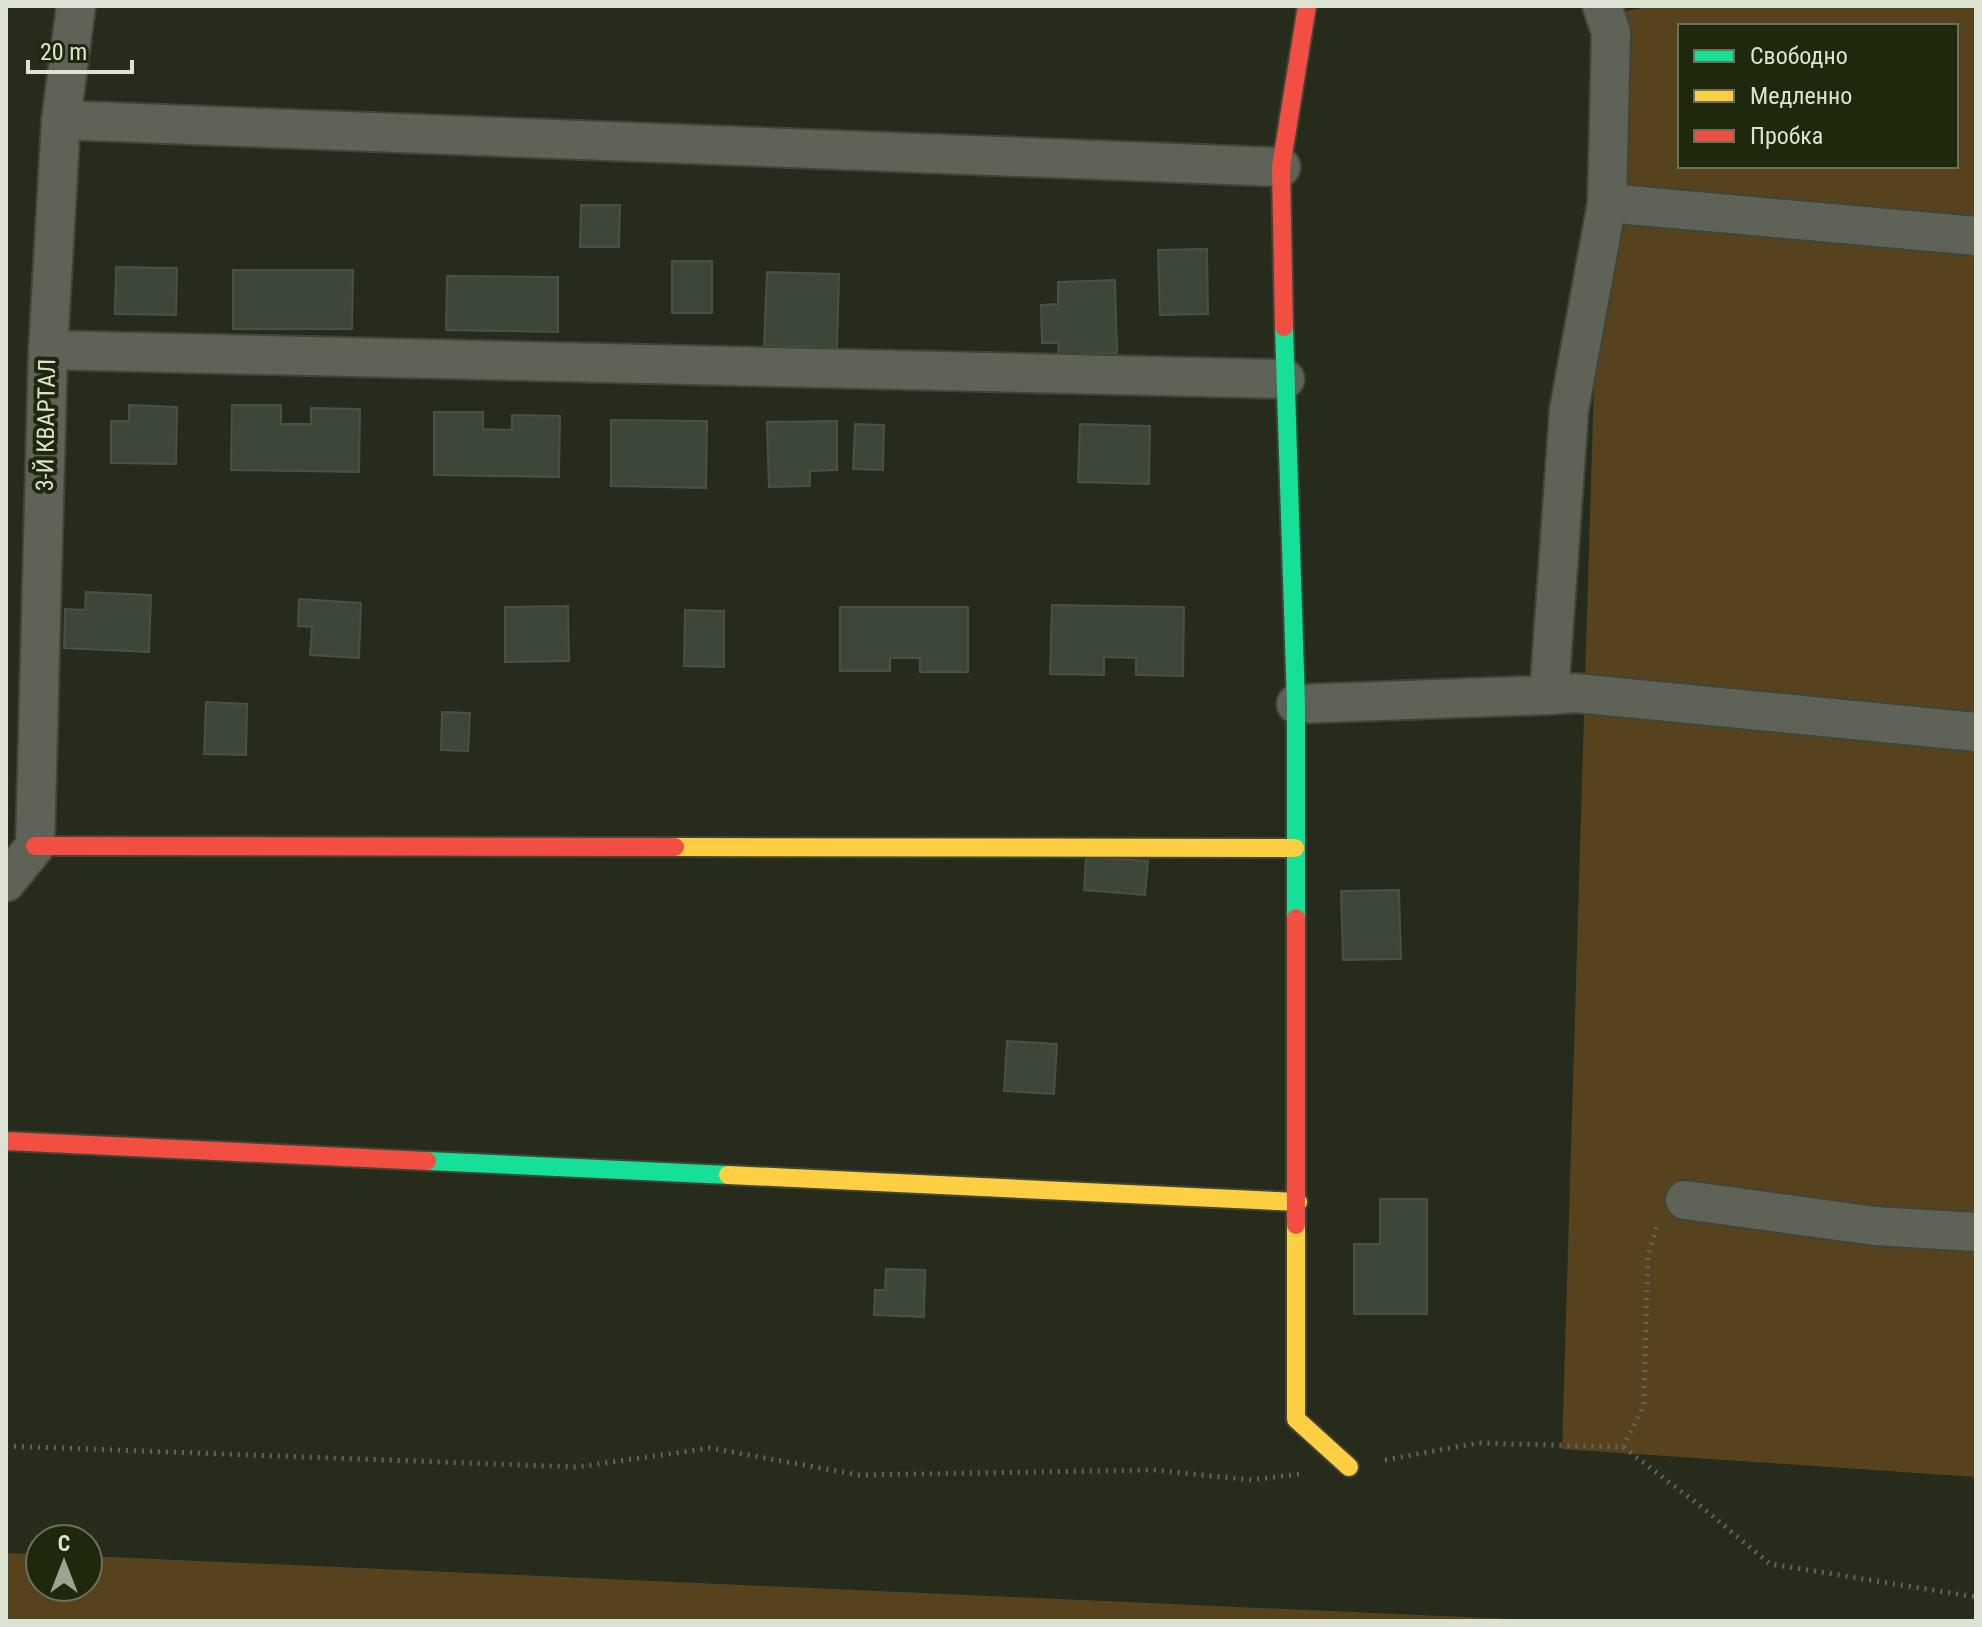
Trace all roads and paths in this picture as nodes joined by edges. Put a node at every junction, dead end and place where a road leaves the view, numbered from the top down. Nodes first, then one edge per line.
1 (76, 6) edge
2 (1307, 6) edge
3 (1602, 6) edge
4 (61, 120) junction
5 (1281, 167) junction
6 (1607, 203) junction
7 (1976, 236) edge
8 (48, 350) junction
9 (1285, 379) junction
10 (1549, 695) junction
11 (1296, 704) junction
12 (1976, 732) edge
13 (35, 846) junction
14 (1295, 848) junction
15 (6, 882) edge
16 (6, 1141) edge
17 (1685, 1200) joint
18 (1298, 1202) junction
19 (1976, 1232) edge
20 (6, 1446) edge
21 (1623, 1447) junction
22 (1349, 1467) junction
23 (1976, 1597) edge

1 - 4 street, 3-Й КВАРТАЛ
2 - 5 street
3 - 6 street
4 - 5 street
4 - 8 street, 3-Й КВАРТАЛ
5 - 9 street
6 - 7 street
6 - 10 street
8 - 9 street
8 - 13 street, 3-Й КВАРТАЛ
9 - 11 street
10 - 11 street
10 - 12 street
11 - 14 street
13 - 14 street
13 - 15 street
14 - 18 street
16 - 18 street
17 - 19 street
17 - 21 path
18 - 22 street
20 - 22 path
21 - 22 path
21 - 23 path

